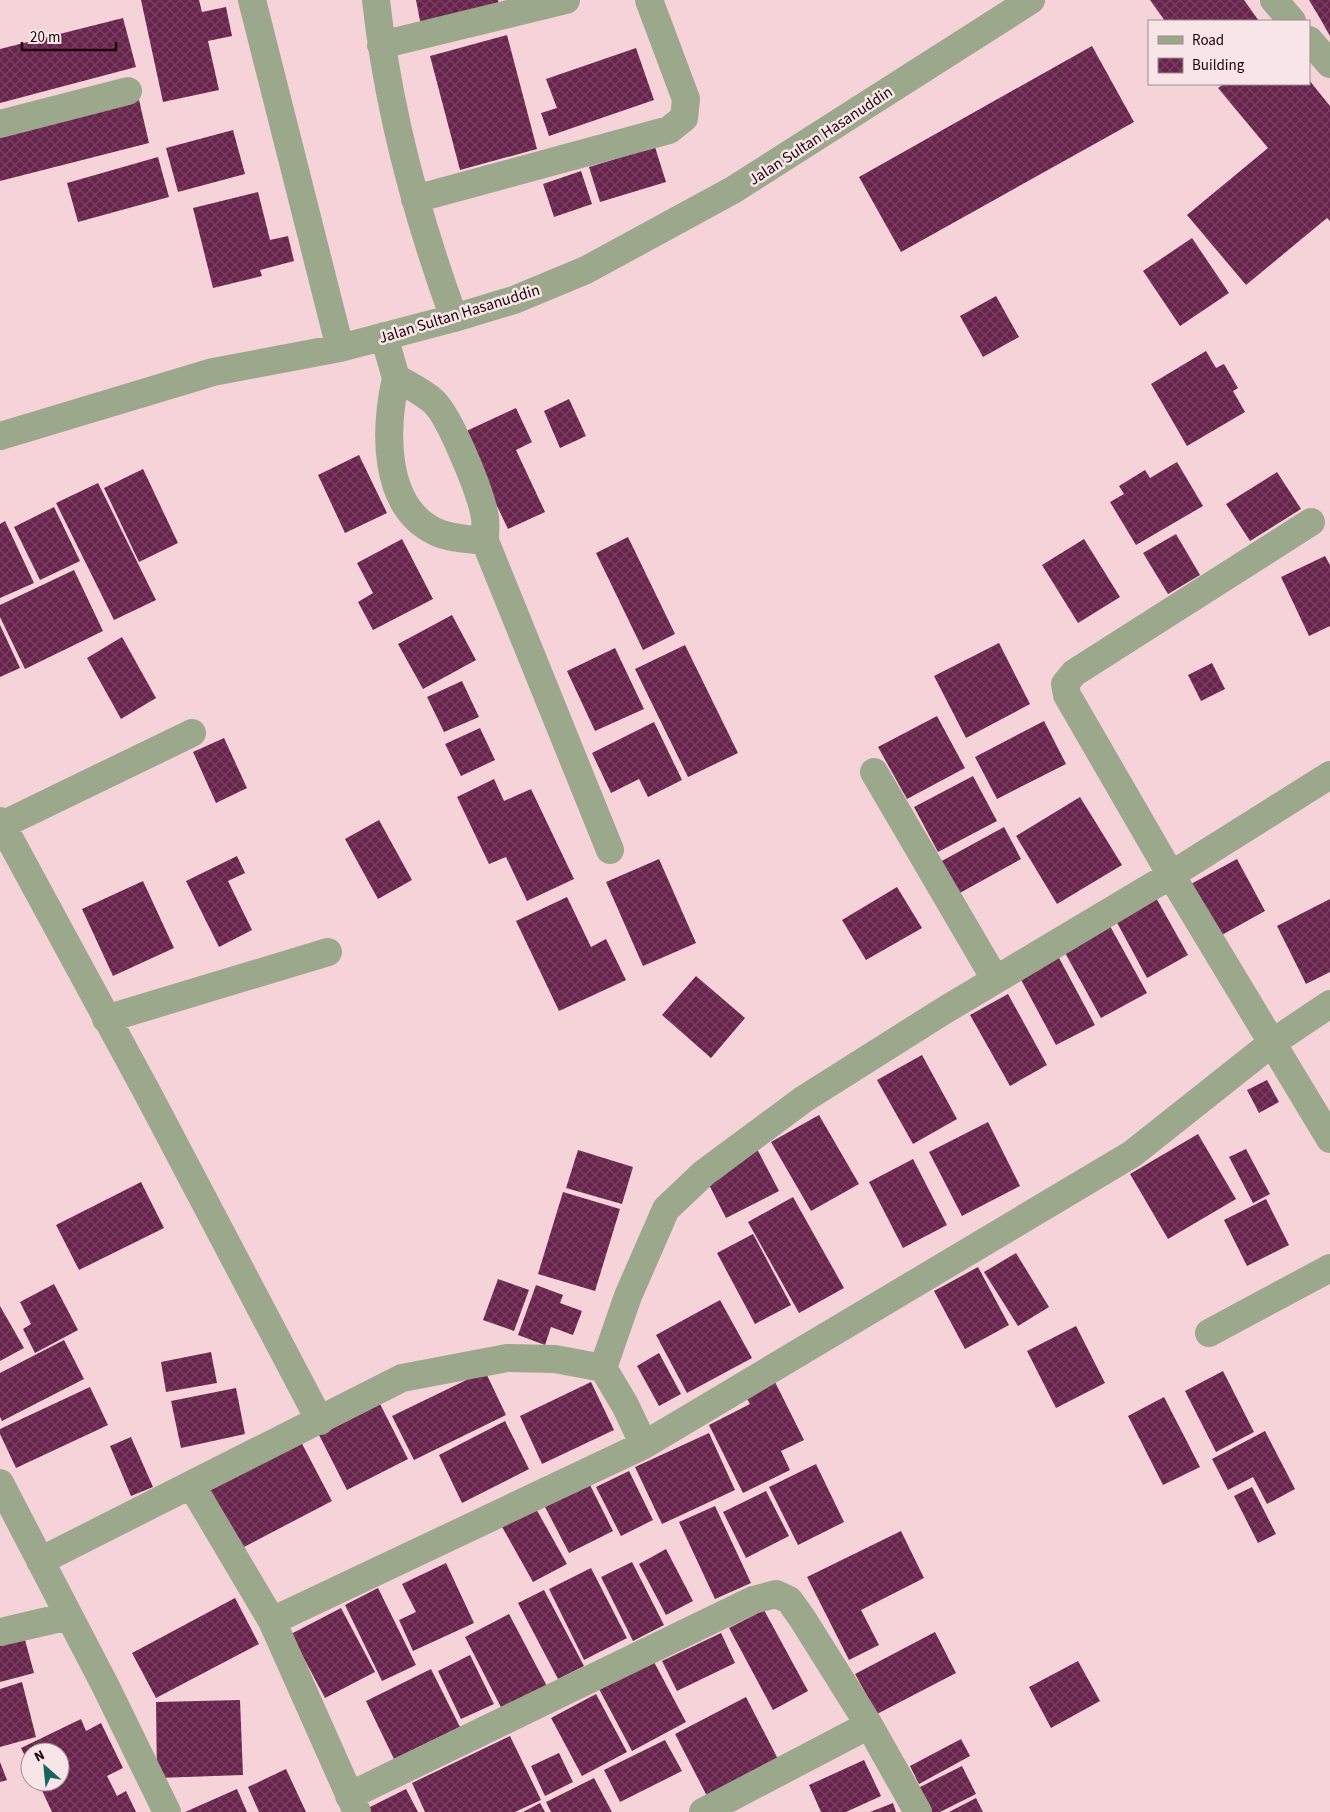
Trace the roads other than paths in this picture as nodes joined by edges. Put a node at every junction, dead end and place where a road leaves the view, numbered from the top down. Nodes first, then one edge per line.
1 (252, 0) edge
2 (376, 0) edge
3 (566, 0) edge
4 (649, 0) edge
5 (1031, 0) edge
6 (1274, 0) edge
7 (1291, 20) edge
8 (1310, 41) edge
9 (381, 46) junction
10 (1330, 64) edge
11 (128, 91) dead end
12 (0, 124) edge
13 (415, 199) junction
14 (454, 318) junction
15 (384, 336) junction
16 (340, 348) junction
17 (396, 378) junction
18 (0, 435) edge
19 (1311, 522) dead end
20 (485, 541) junction
21 (192, 733) dead end
22 (874, 772) dead end
23 (1330, 775) edge
24 (1, 823) edge
25 (610, 850) dead end
26 (1172, 875) junction
27 (328, 952) dead end
28 (996, 980) junction
29 (1330, 1004) edge
30 (106, 1019) junction
31 (1272, 1043) junction
32 (1330, 1139) edge
33 (1330, 1268) edge
34 (1209, 1333) dead end
35 (602, 1368) junction
36 (320, 1421) junction
37 (644, 1445) junction
38 (0, 1483) edge
39 (192, 1486) junction
40 (40, 1562) junction
41 (69, 1616) junction
42 (272, 1621) junction
43 (0, 1632) edge
44 (869, 1725) junction
45 (353, 1804) edge
46 (166, 1812) edge
47 (702, 1812) edge
48 (918, 1812) edge

1 - 16 street
2 - 9 street
3 - 9 street
4 - 13 street
5 - 14 street, Jalan Sultan Hasanuddin
6 - 7 street
8 - 10 street
9 - 13 street
11 - 12 street
13 - 14 street
14 - 15 street, Jalan Sultan Hasanuddin
15 - 16 street, Jalan Sultan Hasanuddin
15 - 17 street
16 - 18 street, Jalan Sultan Hasanuddin
17 - 20 street
17 - 20 street
19 - 26 street
20 - 25 street
21 - 24 street
22 - 28 street
23 - 26 street
24 - 30 street
26 - 28 street
26 - 31 street
27 - 30 street
28 - 35 street
29 - 31 street
30 - 36 street
31 - 32 street
31 - 37 street
33 - 34 street
35 - 36 street
35 - 37 street
36 - 39 street
37 - 42 street
38 - 40 street
39 - 40 street
39 - 42 street
40 - 41 street
41 - 43 street
41 - 46 street
42 - 45 street
44 - 45 street
44 - 47 street
44 - 48 street

